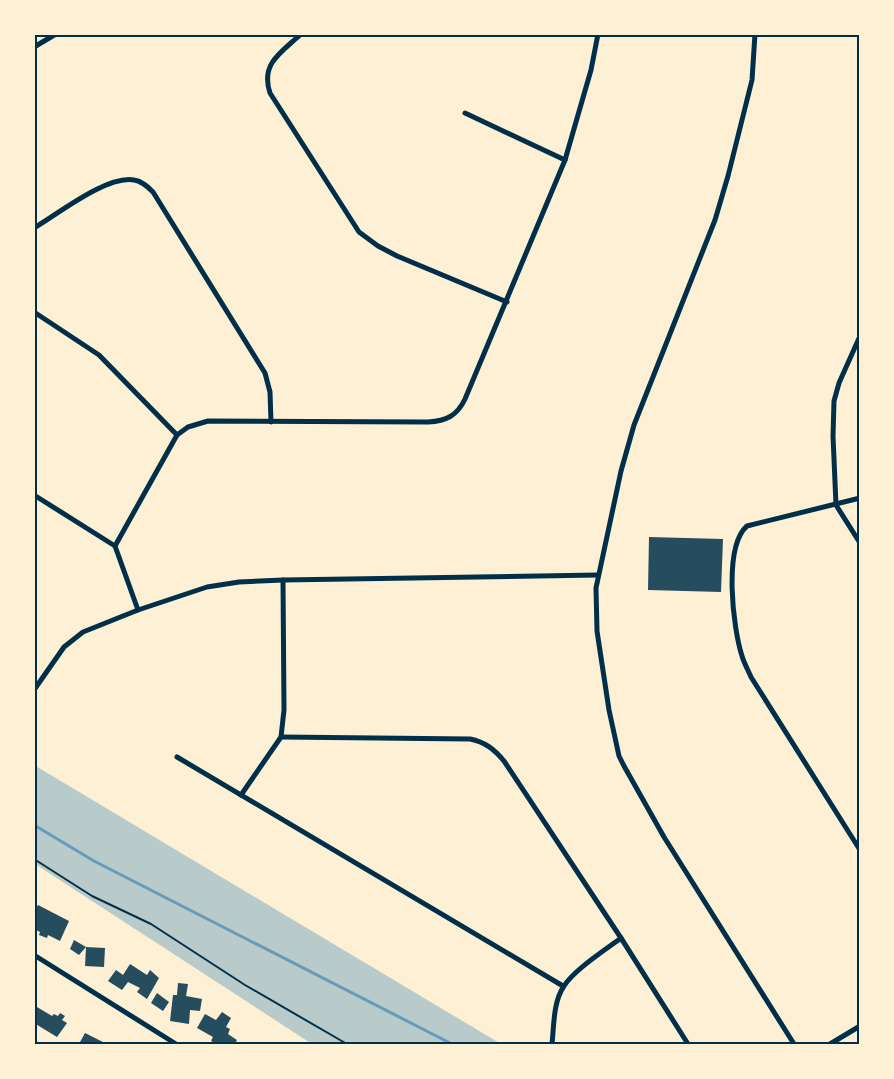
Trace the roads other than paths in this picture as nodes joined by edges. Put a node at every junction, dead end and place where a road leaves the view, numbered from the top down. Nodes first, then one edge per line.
1 (56, 34) edge
2 (301, 34) edge
3 (598, 34) edge
4 (755, 34) edge
5 (34, 47) edge
6 (465, 113) dead end
7 (565, 160) junction
8 (34, 228) edge
9 (507, 302) junction
10 (34, 312) edge
11 (860, 336) edge
12 (271, 422) junction
13 (177, 435) junction
14 (34, 495) edge
15 (860, 498) edge
16 (836, 505) junction
17 (860, 543) edge
18 (115, 546) junction
19 (598, 575) junction
20 (283, 580) junction
21 (138, 610) junction
22 (34, 690) edge
23 (281, 737) junction
24 (177, 758) dead end
25 (241, 795) junction
26 (860, 850) edge
27 (621, 938) junction
28 (34, 955) edge
29 (563, 986) junction
30 (860, 1026) edge
31 (176, 1044) edge
32 (552, 1044) edge
33 (688, 1044) edge
34 (794, 1044) edge
35 (830, 1044) edge

1 - 5 street
2 - 9 street
3 - 7 street
4 - 19 street
6 - 7 street
7 - 9 street
8 - 12 street
9 - 12 street
10 - 13 street
11 - 16 street
12 - 13 street
13 - 18 street
14 - 18 street
15 - 16 street
16 - 17 street
16 - 26 street
18 - 21 street
19 - 20 street
19 - 34 street
20 - 21 street
20 - 23 street
21 - 22 street
23 - 25 street
23 - 27 street
24 - 25 street
25 - 29 street
27 - 29 street
27 - 33 street
28 - 31 street
29 - 32 street
30 - 35 street

